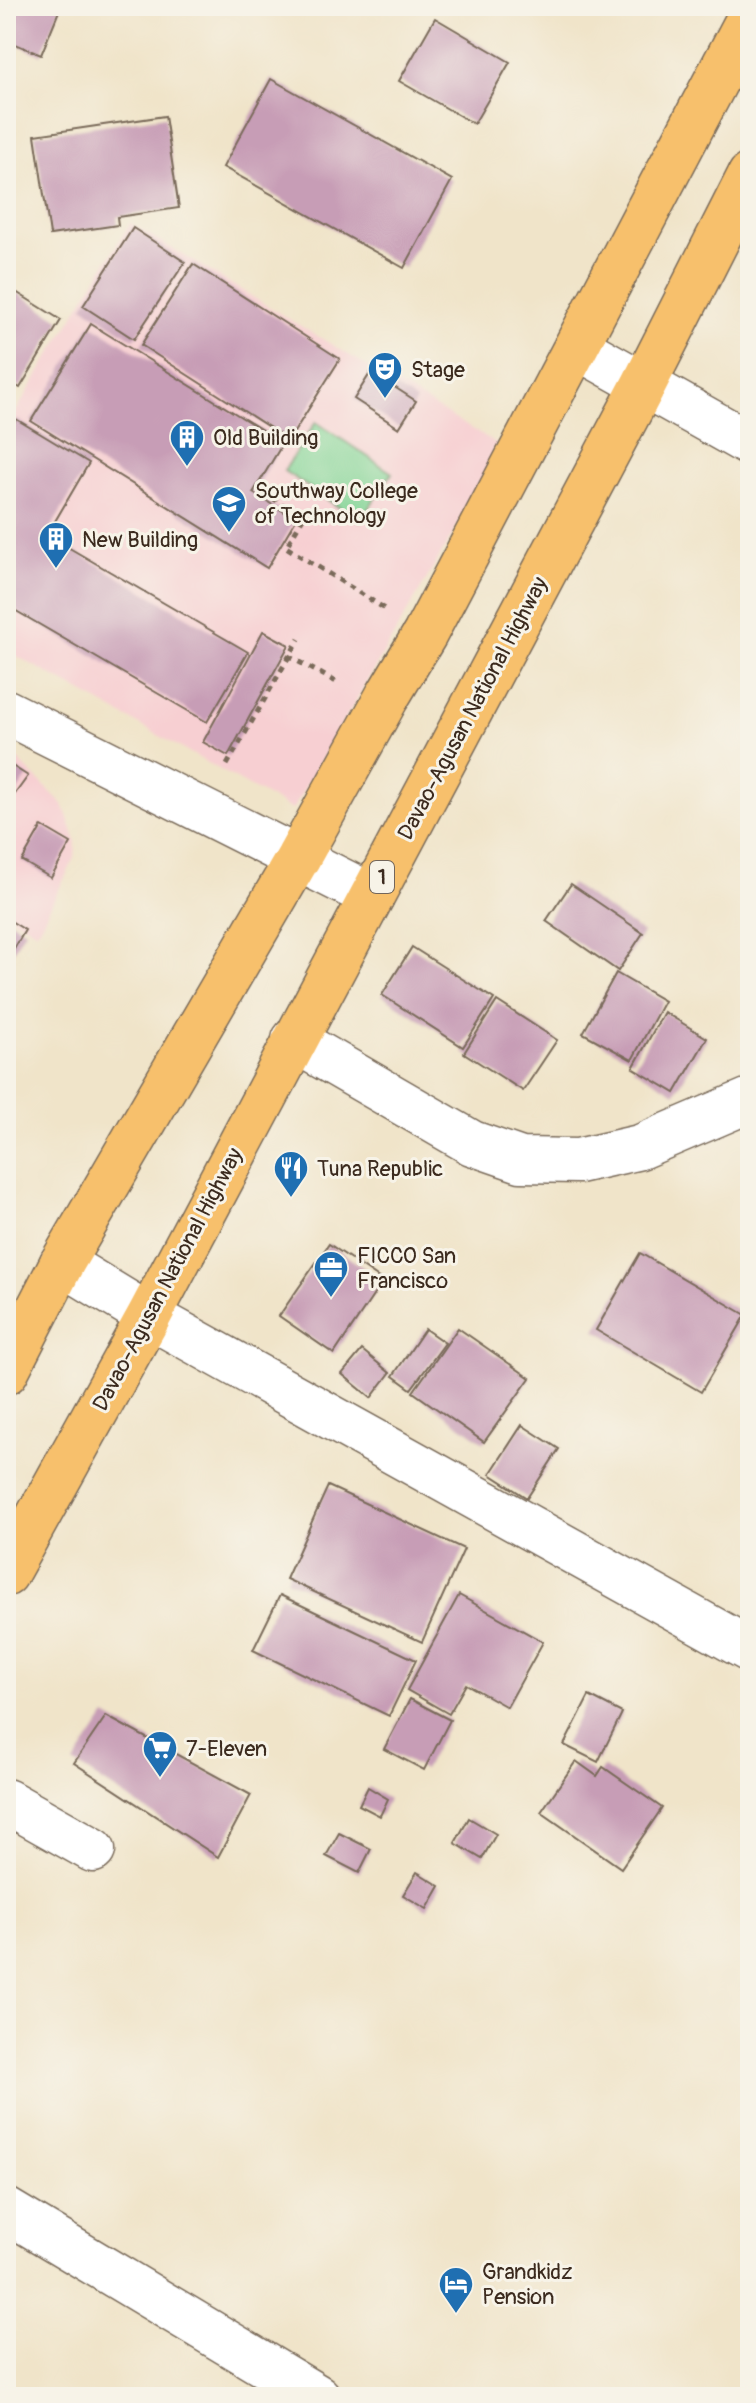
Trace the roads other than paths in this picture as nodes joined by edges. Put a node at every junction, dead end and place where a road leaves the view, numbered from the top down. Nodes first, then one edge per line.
1 (750, 16) edge
2 (750, 175) edge
3 (577, 347) junction
4 (643, 386) junction
5 (750, 444) edge
6 (6, 712) edge
7 (298, 858) junction
8 (372, 896) junction
9 (294, 1040) junction
10 (750, 1100) edge
11 (62, 1263) junction
12 (149, 1316) junction
13 (6, 1372) edge
14 (6, 1574) edge
15 (750, 1650) edge
16 (6, 1801) edge
17 (93, 1850) dead end
18 (6, 2210) edge
19 (318, 2397) edge

1 - 3 highway
2 - 4 highway, Davao-Agusan National Highway / 1
3 - 4 street
3 - 7 highway
4 - 5 street
4 - 8 highway, Davao-Agusan National Highway / 1
6 - 7 street
7 - 8 street
7 - 11 highway
8 - 9 highway, Davao-Agusan National Highway / 1
9 - 10 street
9 - 12 highway, Davao-Agusan National Highway / 1
11 - 12 street
11 - 13 highway
12 - 14 highway, Davao-Agusan National Highway / 1
12 - 15 street
16 - 17 street
18 - 19 street

